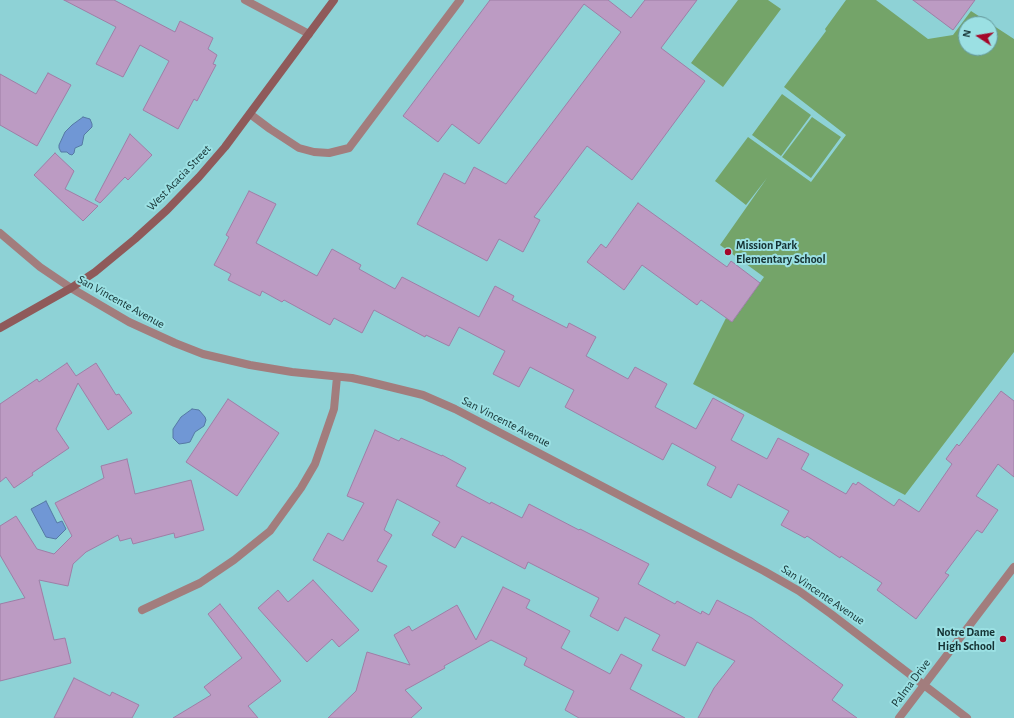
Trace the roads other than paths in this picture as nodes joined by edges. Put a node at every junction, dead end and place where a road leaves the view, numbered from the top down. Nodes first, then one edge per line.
1 (245, 0) edge
2 (334, 0) edge
3 (460, 0) edge
4 (309, 34) junction
5 (250, 114) junction
6 (0, 233) edge
7 (71, 288) junction
8 (0, 328) edge
9 (337, 377) junction
10 (1014, 567) edge
11 (142, 610) dead end
12 (924, 685) junction
13 (899, 718) edge
14 (967, 718) edge

1 - 4 street
2 - 4 street, West Acacia Street
3 - 5 street
4 - 5 street, West Acacia Street
5 - 7 street, West Acacia Street
6 - 7 street, San Vincente Avenue
7 - 8 street, West Acacia Street
7 - 9 street, San Vincente Avenue
9 - 11 street
9 - 12 street, San Vincente Avenue
10 - 12 street, Palma Drive
12 - 13 street, Palma Drive
12 - 14 street, San Vincente Avenue

